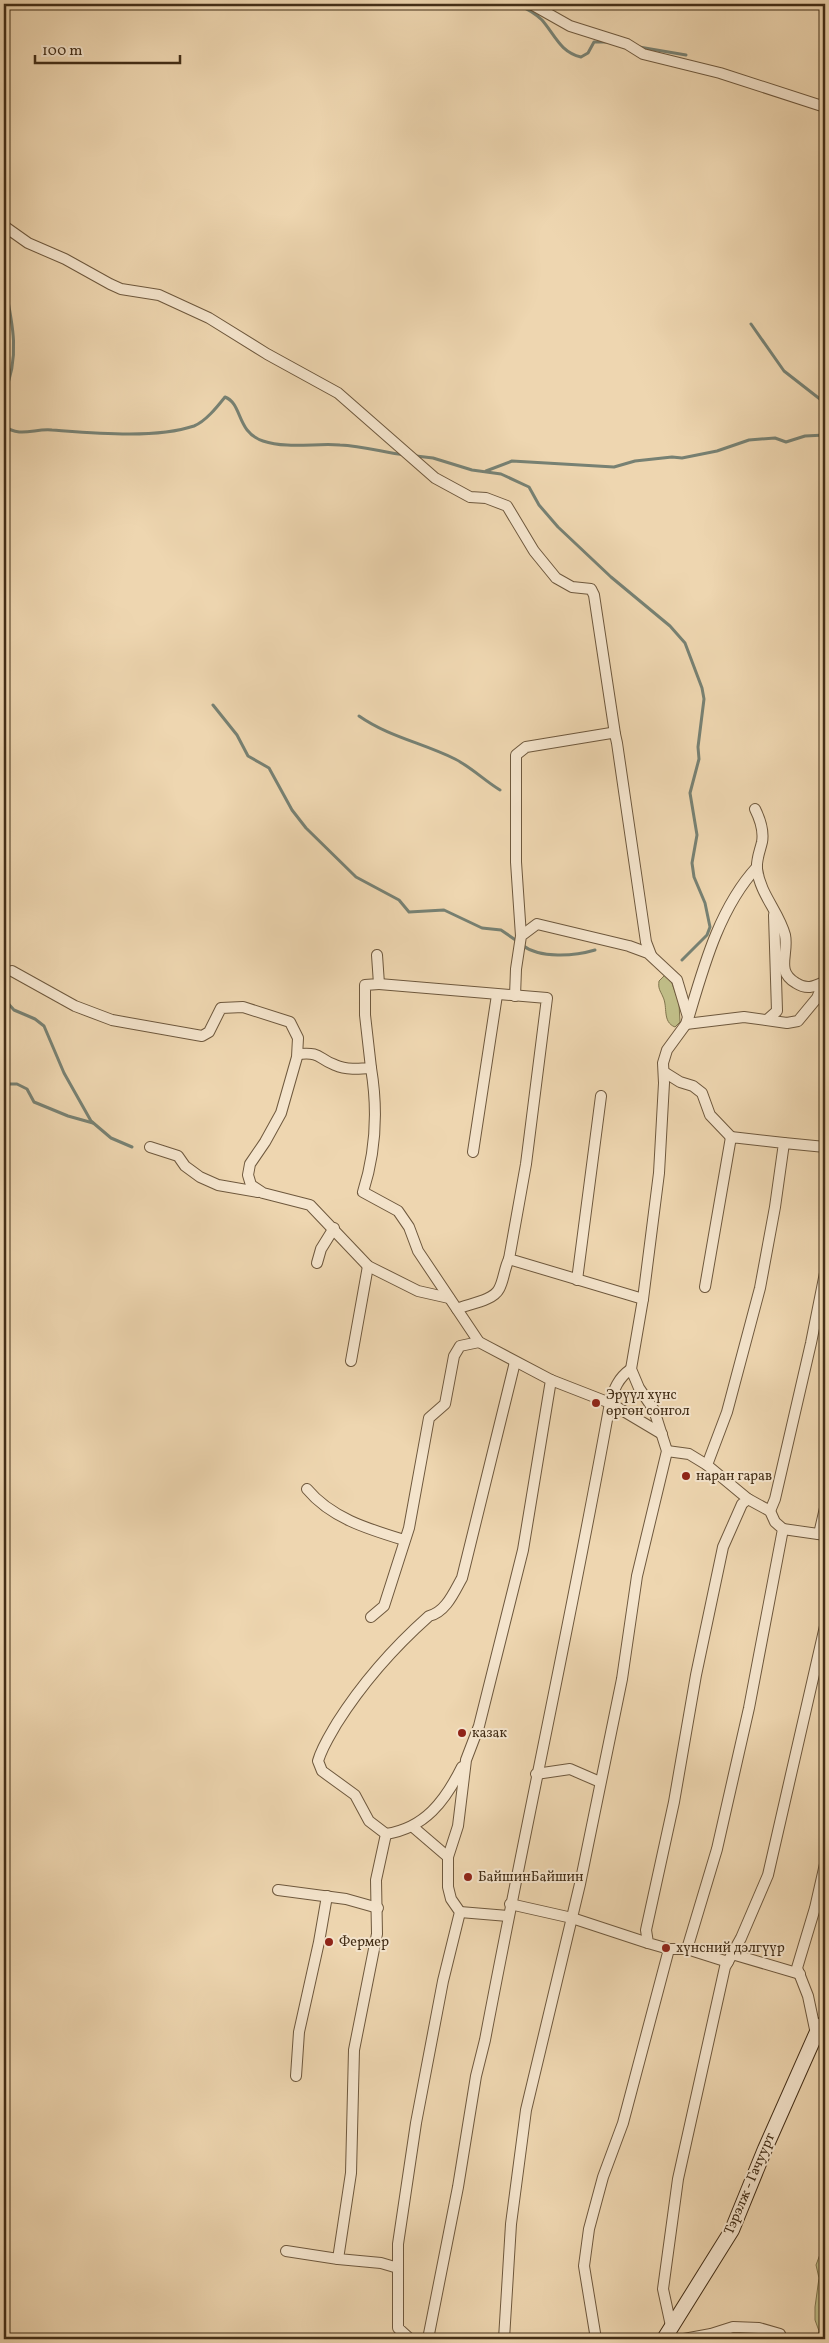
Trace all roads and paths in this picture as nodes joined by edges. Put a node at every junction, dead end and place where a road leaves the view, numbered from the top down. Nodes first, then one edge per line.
1 (531, 4) edge
2 (825, 107) edge
3 (4, 226) edge
4 (615, 734) junction
5 (755, 809) dead end
6 (757, 867) junction
7 (774, 914) junction
8 (521, 936) junction
9 (651, 955) junction
10 (377, 956) dead end
11 (12, 970) dead end
12 (824, 980) edge
13 (379, 984) junction
14 (497, 995) junction
15 (515, 996) junction
16 (768, 1019) junction
17 (687, 1020) junction
18 (298, 1054) junction
19 (371, 1068) junction
20 (664, 1072) junction
21 (601, 1096) dead end
22 (731, 1137) junction
23 (784, 1143) junction
24 (150, 1147) dead end
25 (825, 1147) edge
26 (473, 1152) dead end
27 (263, 1193) junction
28 (334, 1228) junction
29 (510, 1260) junction
30 (317, 1263) dead end
31 (368, 1266) junction
32 (825, 1273) edge
33 (577, 1280) junction
34 (705, 1287) dead end
35 (449, 1298) junction
36 (643, 1299) junction
37 (457, 1309) junction
38 (479, 1342) junction
39 (351, 1361) dead end
40 (515, 1362) junction
41 (631, 1369) junction
42 (552, 1380) junction
43 (610, 1404) junction
44 (662, 1434) junction
45 (667, 1450) junction
46 (707, 1465) junction
47 (307, 1489) dead end
48 (748, 1499) junction
49 (825, 1508) edge
50 (770, 1511) junction
51 (783, 1529) junction
52 (822, 1534) edge
53 (404, 1540) junction
54 (371, 1617) dead end
55 (825, 1626) edge
56 (466, 1760) junction
57 (536, 1774) junction
58 (600, 1782) junction
59 (413, 1827) junction
60 (386, 1834) junction
61 (448, 1857) junction
62 (825, 1864) edge
63 (278, 1890) dead end
64 (327, 1896) junction
65 (510, 1904) junction
66 (378, 1908) junction
67 (460, 1912) junction
68 (508, 1916) junction
69 (572, 1918) junction
70 (648, 1943) junction
71 (669, 1949) junction
72 (687, 1949) junction
73 (730, 1958) junction
74 (800, 1974) junction
75 (825, 2022) edge
76 (816, 2034) junction
77 (296, 2076) dead end
78 (286, 2251) dead end
79 (338, 2259) junction
80 (398, 2268) junction
81 (671, 2326) junction
82 (410, 2339) edge
83 (428, 2339) edge
84 (504, 2339) edge
85 (596, 2339) edge
86 (664, 2339) edge
87 (684, 2339) edge
88 (782, 2339) edge

1 - 2 street
3 - 4 street
4 - 8 street
4 - 9 street
5 - 6 street
6 - 7 street
6 - 17 street
7 - 12 street
7 - 16 street
8 - 9 street
8 - 15 street
9 - 17 street
10 - 13 street
11 - 18 street
12 - 16 street
13 - 14 street
13 - 19 street
14 - 15 street
14 - 26 street
15 - 29 street
16 - 17 street
17 - 20 street
18 - 19 street
18 - 27 street
19 - 35 street
20 - 22 street
20 - 36 street
21 - 33 street
22 - 23 street
22 - 34 street
23 - 25 street
23 - 46 street
24 - 27 street
27 - 28 street
28 - 30 street
28 - 31 street
29 - 33 street
29 - 37 street
31 - 35 street
31 - 39 street
32 - 50 street
33 - 36 street
35 - 37 street
36 - 41 street
37 - 38 street
38 - 40 street
38 - 53 street
40 - 42 street
40 - 60 street
41 - 43 street
41 - 44 street
42 - 43 street
42 - 56 street
43 - 44 street
43 - 57 street
44 - 45 street
45 - 46 street
45 - 58 street
46 - 48 street
47 - 53 street
48 - 50 street
48 - 70 street
49 - 52 street
50 - 51 street
51 - 52 street
51 - 72 street
53 - 54 street
55 - 73 street
56 - 59 street
56 - 61 street
57 - 58 street
57 - 65 street
58 - 69 street
59 - 60 street
59 - 61 street
60 - 66 street
61 - 67 street
62 - 74 street
63 - 64 street
64 - 66 street
64 - 77 street
65 - 68 street
65 - 69 street
66 - 79 street
67 - 68 street
67 - 80 street
68 - 83 street
69 - 70 street
69 - 84 street
70 - 71 street
71 - 72 street
71 - 85 street
72 - 73 street
73 - 74 street
73 - 81 street
74 - 76 street
75 - 76 main road, Тэрэлж - Гачуурт
76 - 81 main road, Тэрэлж - Гачуурт
78 - 79 street
79 - 80 street
80 - 82 street
81 - 86 main road, Тэрэлж - Гачуурт
87 - 88 street

